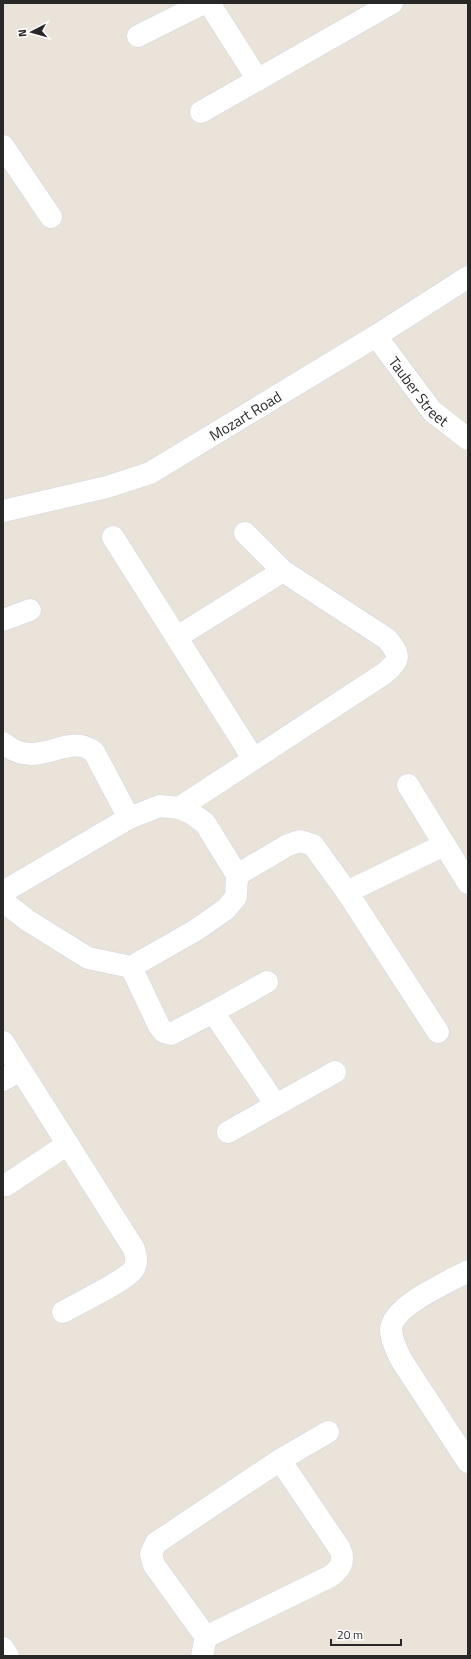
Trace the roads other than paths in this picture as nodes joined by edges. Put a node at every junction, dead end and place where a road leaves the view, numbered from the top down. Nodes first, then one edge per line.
1 (204, 3) edge
2 (209, 3) edge
3 (392, 3) edge
4 (138, 36) dead end
5 (258, 80) junction
6 (202, 112) dead end
7 (3, 146) edge
8 (51, 217) dead end
9 (468, 277) edge
10 (376, 336) junction
11 (468, 439) edge
12 (3, 511) edge
13 (244, 533) dead end
14 (113, 537) dead end
15 (283, 571) junction
16 (30, 610) dead end
17 (3, 620) edge
18 (177, 637) junction
19 (3, 743) edge
20 (253, 758) junction
21 (408, 785) dead end
22 (179, 808) junction
23 (129, 818) junction
24 (444, 844) junction
25 (237, 875) junction
26 (468, 882) edge
27 (3, 892) edge
28 (346, 892) junction
29 (3, 901) edge
30 (131, 967) junction
31 (267, 982) dead end
32 (213, 1012) junction
33 (438, 1032) dead end
34 (3, 1042) edge
35 (335, 1072) dead end
36 (12, 1075) edge
37 (276, 1105) junction
38 (228, 1132) dead end
39 (68, 1144) junction
40 (6, 1185) dead end
41 (468, 1271) edge
42 (63, 1312) dead end
43 (328, 1432) dead end
44 (280, 1460) junction
45 (468, 1462) edge
46 (204, 1646) edge
47 (3, 1648) edge
48 (8, 1656) edge

1 - 4 street
2 - 5 street
3 - 5 street
5 - 6 street
7 - 8 street
9 - 10 street, Mozart Road
10 - 11 street, Tauber Street
10 - 12 street, Mozart Road
13 - 15 street
14 - 18 street
15 - 18 street
15 - 20 street
16 - 17 street
18 - 20 street
19 - 23 street
20 - 22 street
21 - 24 street
22 - 23 street
22 - 25 street
23 - 27 street
24 - 26 street
24 - 28 street
25 - 28 street
25 - 30 street
28 - 33 street
29 - 30 street
30 - 32 street
31 - 32 street
32 - 37 street
34 - 36 street
35 - 37 street
36 - 39 street
37 - 38 street
39 - 40 street
39 - 42 street
41 - 45 street
43 - 44 street
44 - 46 street
44 - 46 street
47 - 48 street

